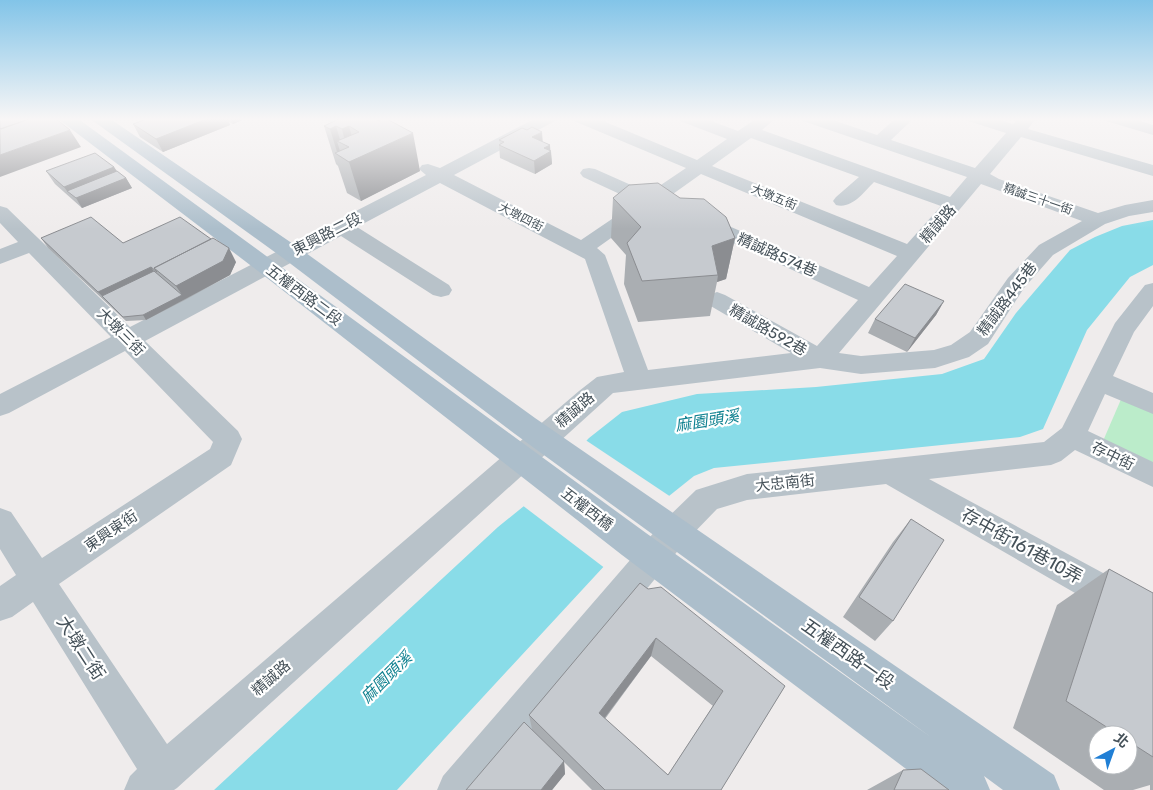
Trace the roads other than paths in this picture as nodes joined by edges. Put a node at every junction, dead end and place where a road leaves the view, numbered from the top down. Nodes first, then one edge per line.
1 (115, 155) edge
2 (150, 155) edge
3 (479, 155) edge
4 (670, 155) edge
5 (716, 155) edge
6 (808, 155) edge
7 (918, 155) edge
8 (996, 155) edge
9 (1108, 155) edge
10 (414, 162) dead end
11 (699, 167) junction
12 (1153, 171) edge
13 (589, 174) dead end
14 (440, 175) junction
15 (871, 175) junction
16 (979, 175) junction
17 (844, 202) dead end
18 (664, 205) junction
19 (955, 205) junction
20 (1153, 206) edge
21 (0, 212) edge
22 (1098, 220) junction
23 (342, 227) junction
24 (32, 244) junction
25 (582, 249) junction
26 (292, 253) junction
27 (912, 254) junction
28 (0, 258) edge
29 (266, 266) junction
30 (441, 290) dead end
31 (1153, 290) edge
32 (874, 298) junction
33 (717, 300) edge
34 (128, 339) junction
35 (820, 359) junction
36 (639, 379) junction
37 (1100, 381) junction
38 (1153, 404) edge
39 (0, 406) edge
40 (1072, 436) junction
41 (542, 456) junction
42 (221, 457) joint
43 (891, 472) junction
44 (1153, 475) edge
45 (0, 522) edge
46 (654, 538) junction
47 (37, 580) junction
48 (0, 605) edge
49 (1153, 619) edge
50 (154, 782) edge
51 (457, 790) edge
52 (970, 790) edge
53 (1040, 790) edge

1 - 29 main road, 五權西路二段
2 - 26 main road, 五權西路二段
3 - 14 street, 東興路二段
4 - 11 street, 大墩五街
5 - 11 street
6 - 15 street
7 - 16 street, 精誠三十一街
8 - 16 street, 精誠路
9 - 12 street
10 - 14 street, 大墩四街
11 - 18 street
11 - 27 street, 大墩五街
13 - 18 street, 精誠路574巷
14 - 23 street, 東興路二段
14 - 25 street, 大墩四街
15 - 17 street
15 - 19 street
16 - 19 street, 精誠路
16 - 22 street, 精誠三十一街
18 - 25 street
18 - 32 street, 精誠路574巷
19 - 27 street, 精誠路
20 - 22 street, 精誠路445巷
21 - 24 street, 大墩三街
22 - 35 street, 精誠路445巷
23 - 26 street, 東興路二段
23 - 30 street
24 - 28 street
24 - 34 street, 大墩三街
25 - 36 street, 大墩四街
26 - 29 street, 東興路二段
26 - 41 main road, 五權西路二段
27 - 32 street, 精誠路
29 - 34 street, 東興路二段
29 - 41 main road, 五權西路二段
31 - 37 street, 大忠南街
32 - 35 street, 精誠路
33 - 35 street, 精誠路592巷
34 - 39 street, 東興路二段
34 - 42 street, 大墩三街
35 - 36 street, 精誠路
36 - 41 street, 精誠路
37 - 38 street
37 - 40 street, 大忠南街
40 - 43 street, 大忠南街
40 - 44 street, 存中街
41 - 46 main road, 五權西橋
41 - 50 street, 精誠路
42 - 47 street, 東興東街
43 - 46 street, 大忠南街
43 - 49 street, 存中街161巷10弄
45 - 47 street, 大墩二街
46 - 51 street, 大忠南街
46 - 52 main road
46 - 53 main road, 五權西路一段
47 - 48 street, 東興東街
47 - 50 street, 大墩二街

